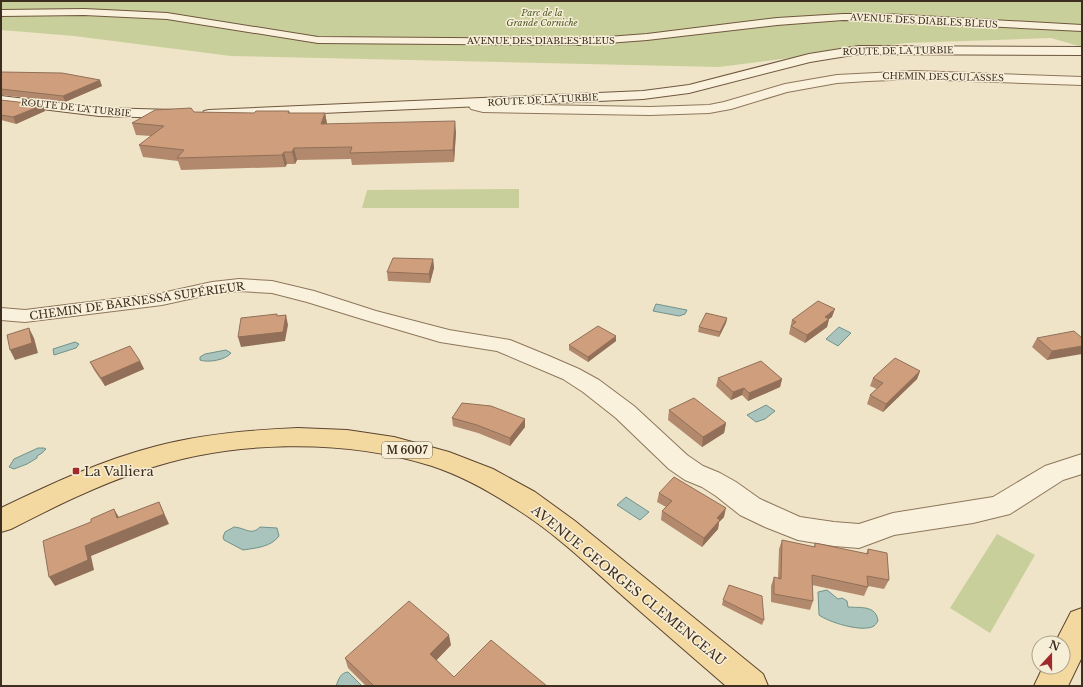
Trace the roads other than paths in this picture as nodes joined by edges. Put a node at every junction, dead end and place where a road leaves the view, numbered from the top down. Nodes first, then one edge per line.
1 (1, 13) edge
2 (1082, 28) edge
3 (1082, 51) edge
4 (1082, 81) edge
5 (1, 100) edge
6 (474, 103) junction
7 (1, 314) edge
8 (1082, 464) edge
9 (1, 521) edge
10 (1082, 622) edge
11 (1071, 645) edge
12 (1056, 675) edge
13 (751, 686) edge
14 (1051, 686) edge

1 - 2 main road, AVENUE DES DIABLES BLEUS
3 - 6 main road, ROUTE DE LA TURBIE
4 - 6 main road, CHEMIN DES CULASSES
5 - 6 main road, ROUTE DE LA TURBIE
7 - 8 main road, CHEMIN DE BARNESSA SUPÉRIEUR
9 - 13 main road, AVENUE GEORGES CLEMENCEAU / M 6007
10 - 11 main road
12 - 14 main road

